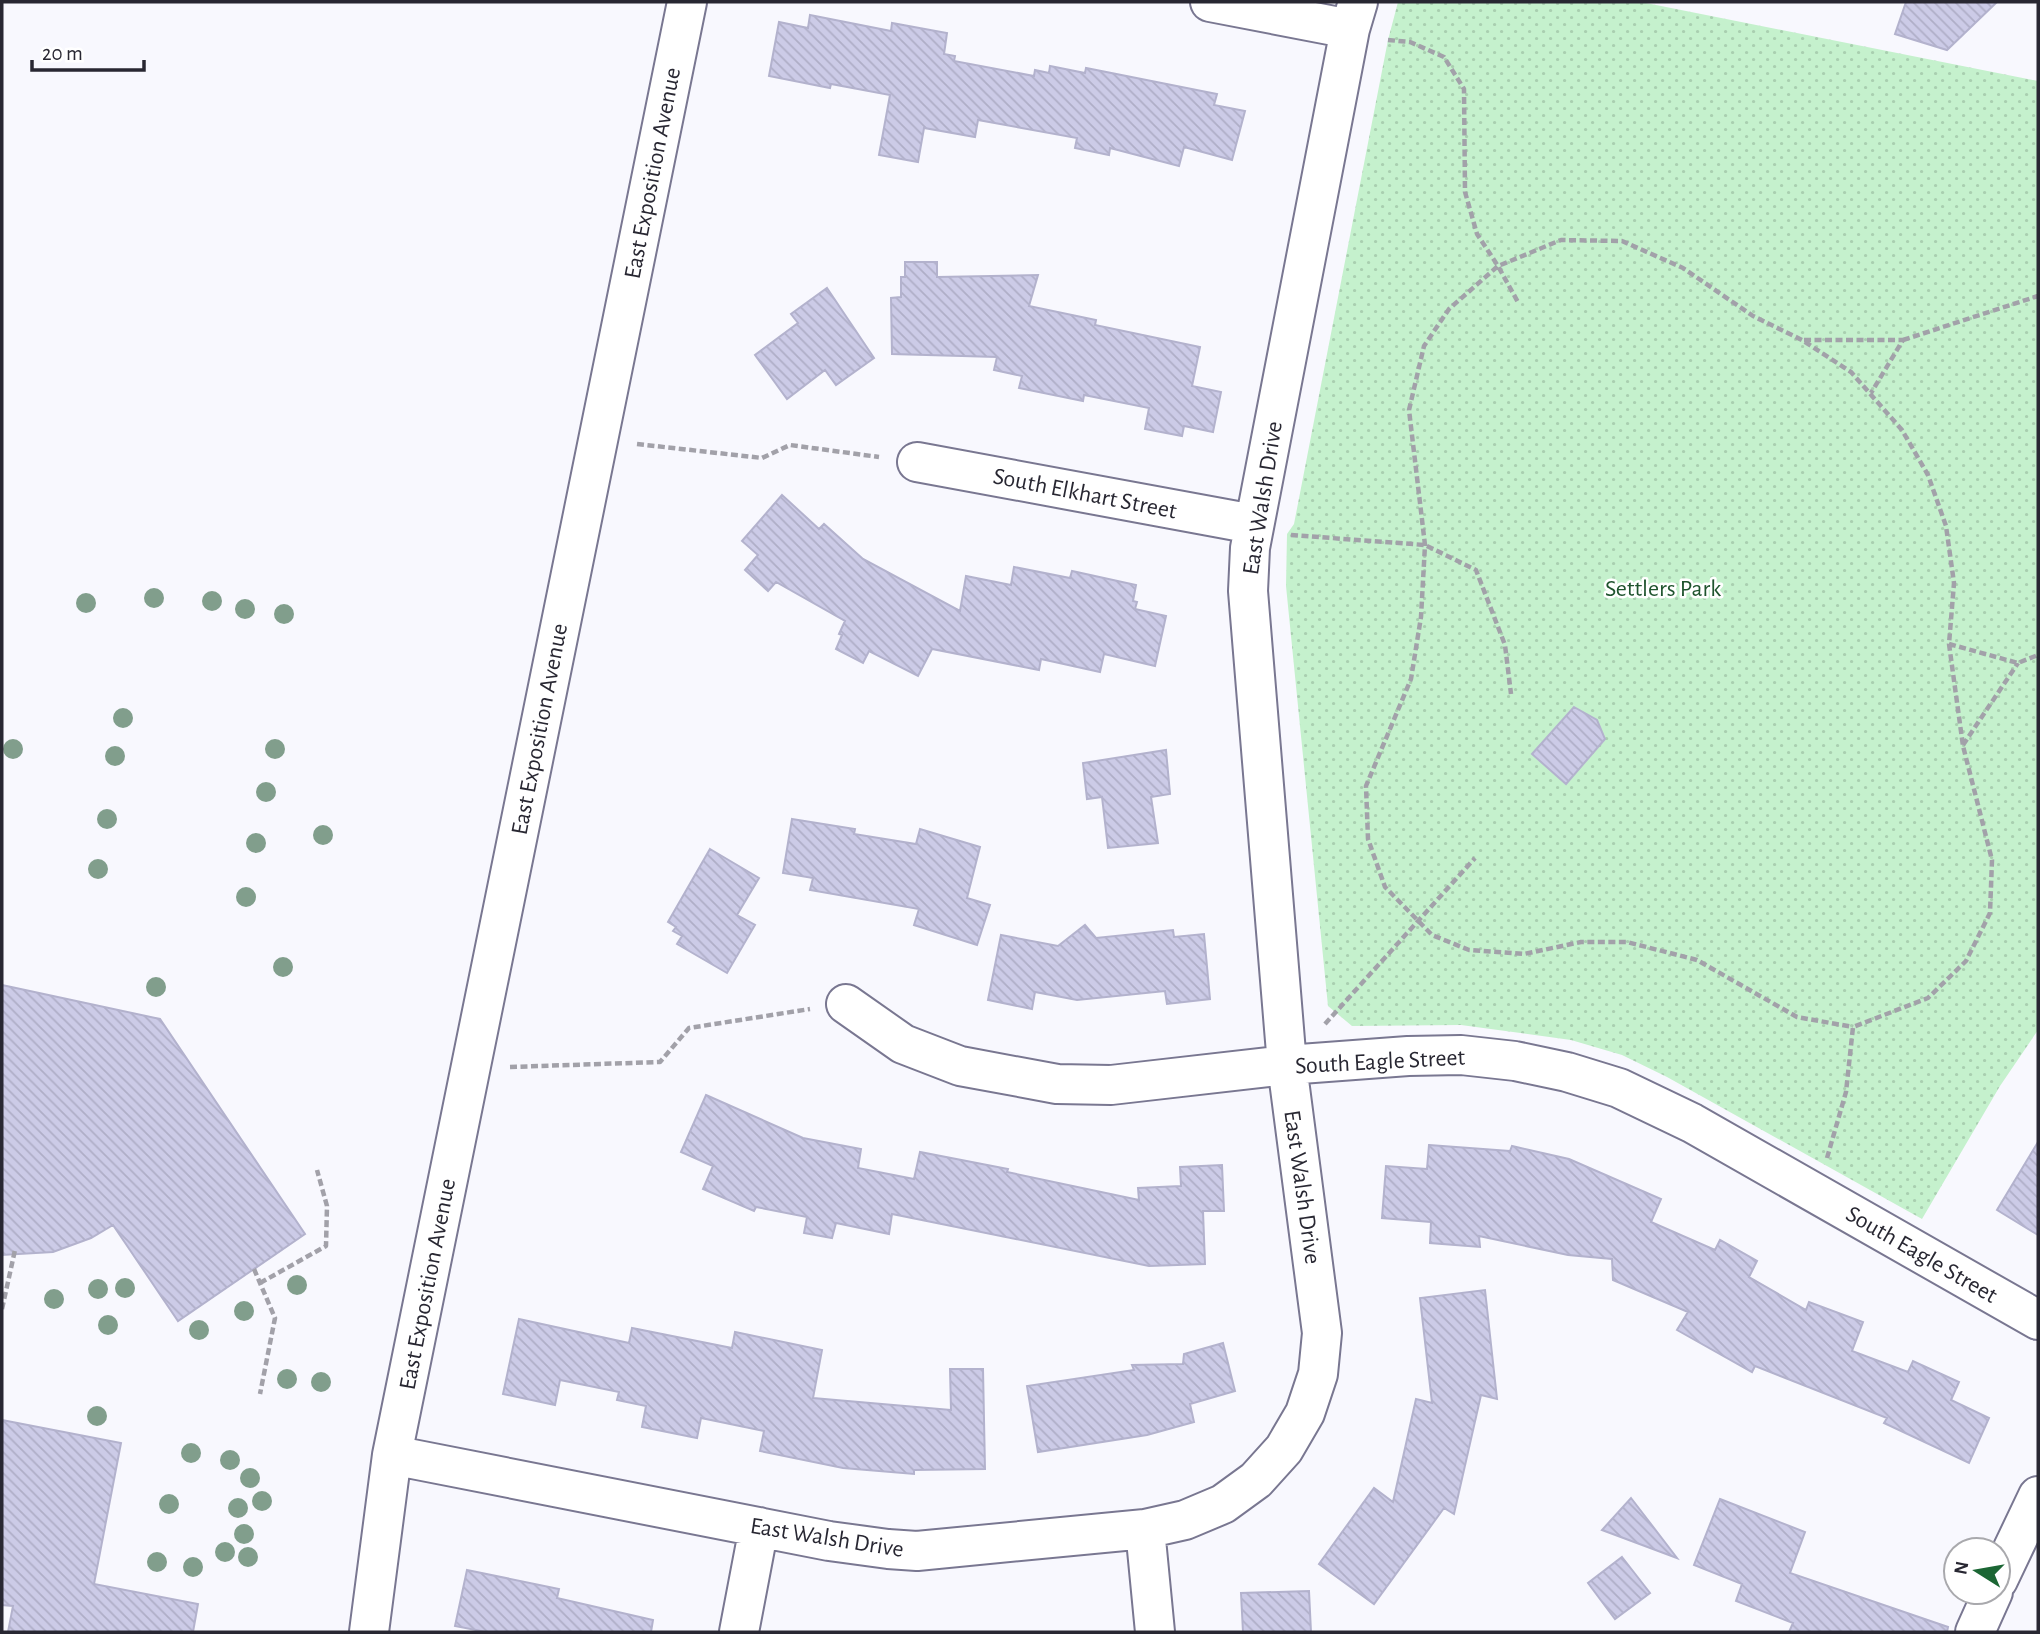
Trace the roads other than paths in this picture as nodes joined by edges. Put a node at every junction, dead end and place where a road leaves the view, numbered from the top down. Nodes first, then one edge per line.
1 (687, 2) edge
2 (1210, 2) edge
3 (1354, 15) edge
4 (917, 461) road end
5 (1270, 529) junction
6 (846, 1004) road end
7 (1287, 1065) junction
8 (2038, 1320) edge
9 (392, 1455) junction
10 (2038, 1496) edge
11 (759, 1527) junction
12 (1145, 1529) junction
13 (2012, 1551) edge
14 (1987, 1606) edge
15 (343, 1632) edge
16 (369, 1632) edge
17 (739, 1632) edge
18 (1156, 1632) edge
19 (1975, 1632) edge

1 - 9 street, East Exposition Avenue
2 - 3 street
3 - 5 street, East Walsh Drive
4 - 5 street, South Elkhart Street
5 - 7 street, East Walsh Drive
6 - 7 street, South Eagle Street
7 - 8 street, South Eagle Street
7 - 12 street, East Walsh Drive
9 - 11 street, East Walsh Drive
9 - 15 street, East Exposition Avenue
9 - 16 street, East Exposition Avenue
10 - 13 street
11 - 12 street, East Walsh Drive
11 - 17 street
12 - 18 street
14 - 19 street

